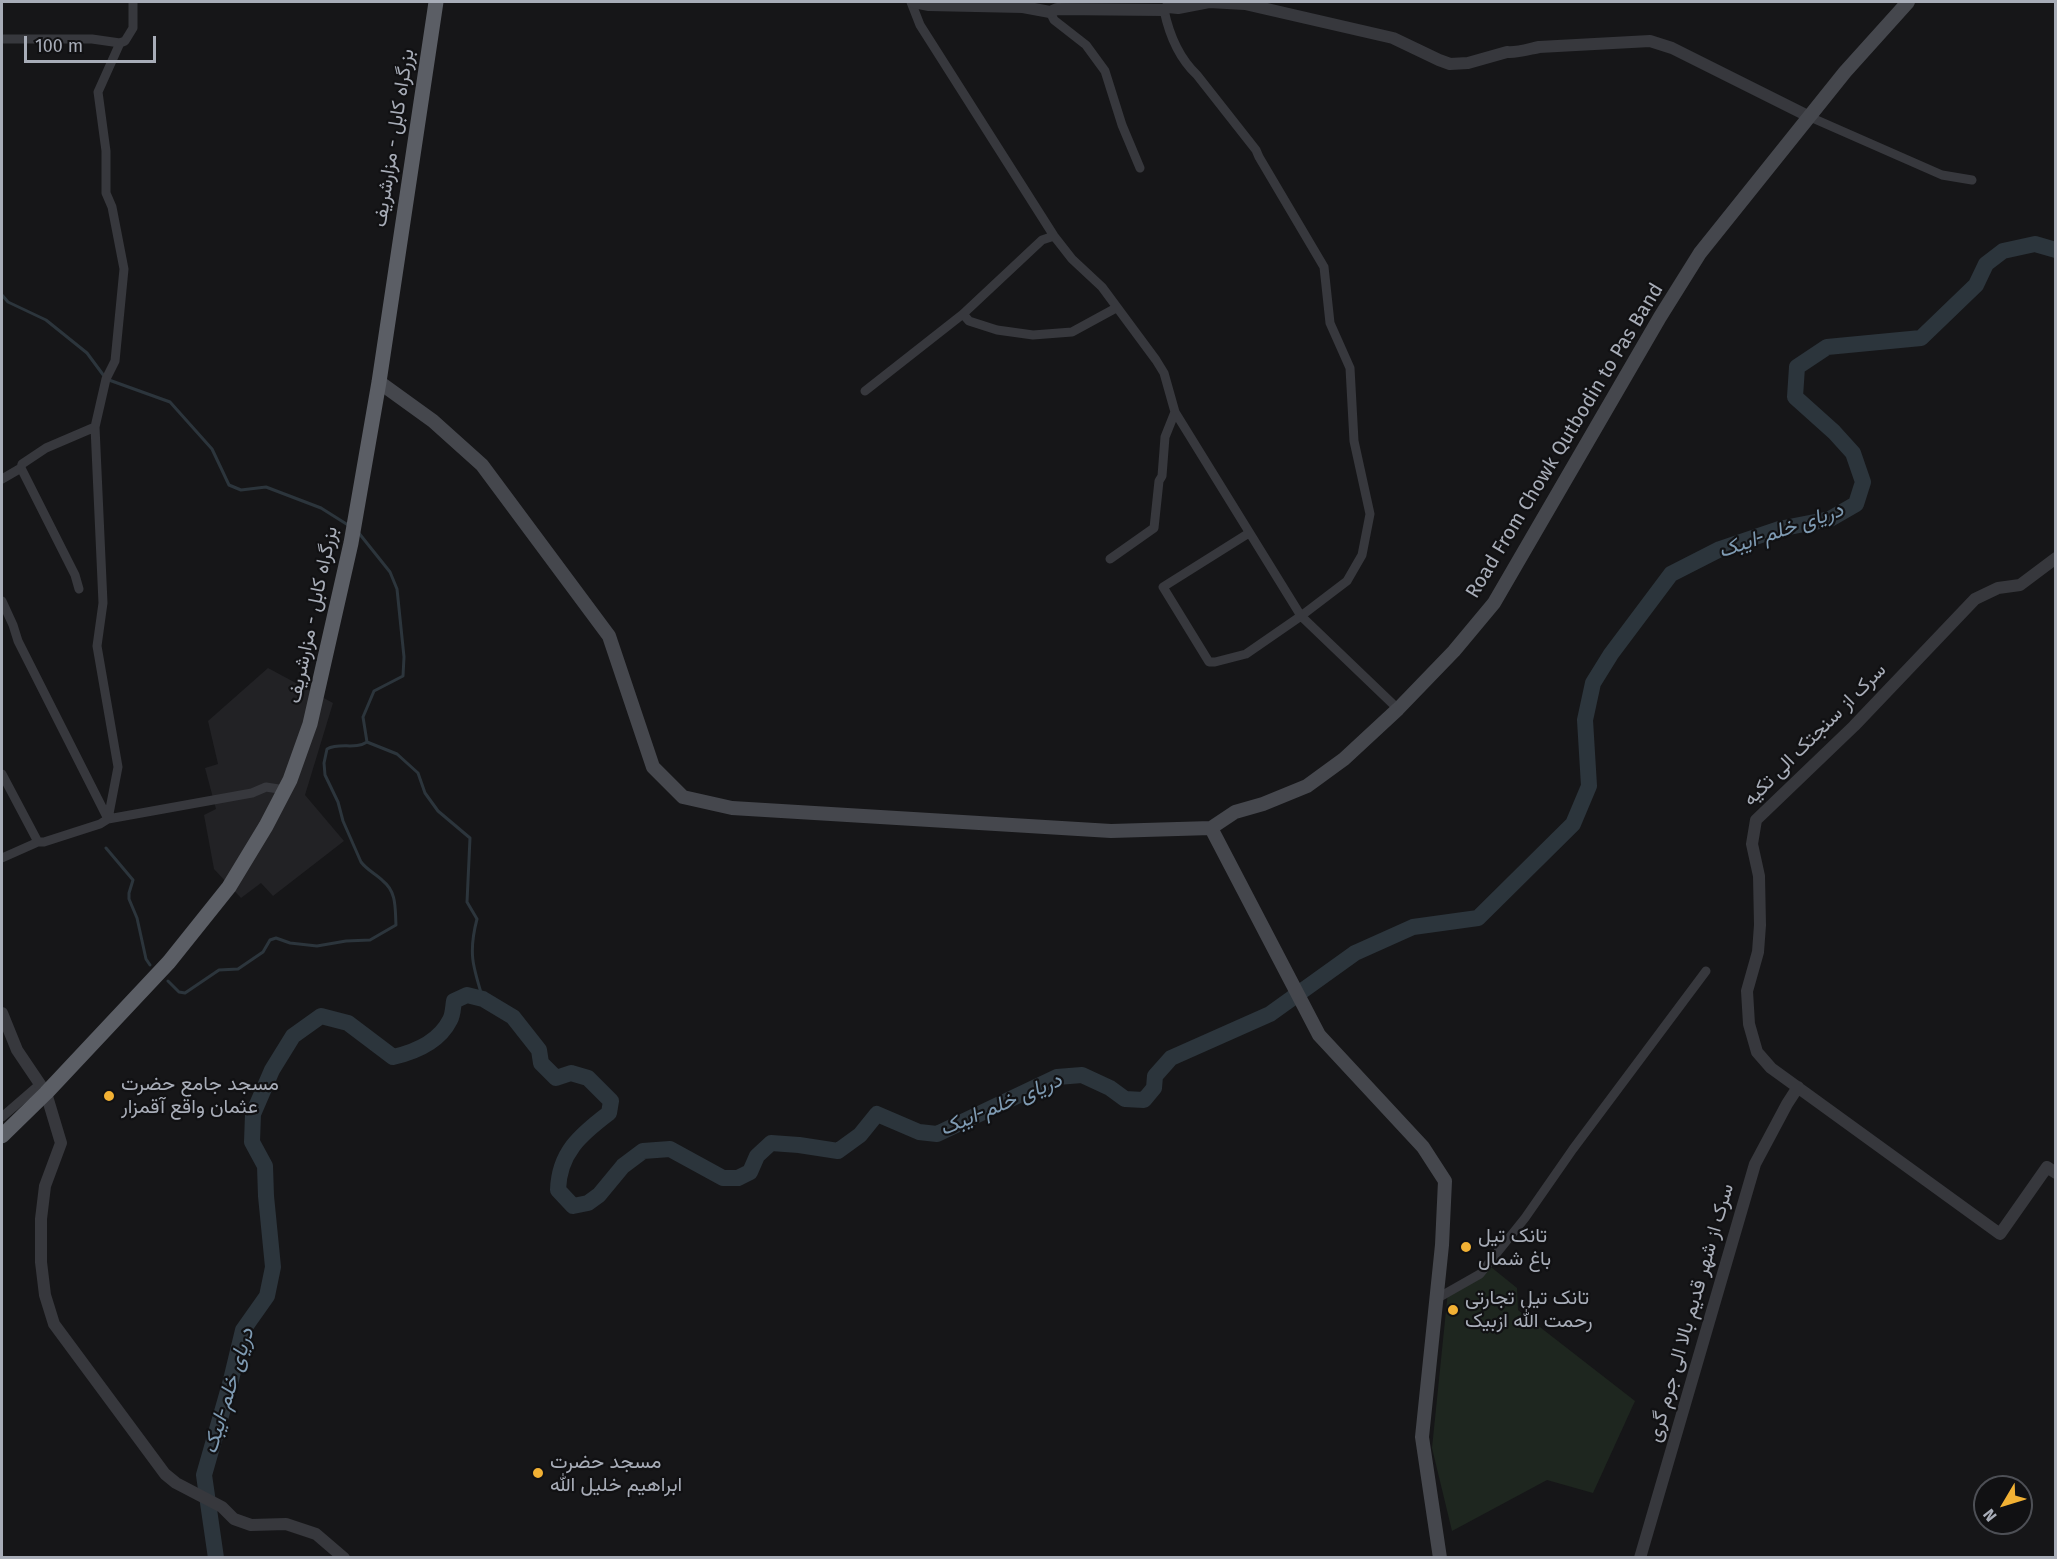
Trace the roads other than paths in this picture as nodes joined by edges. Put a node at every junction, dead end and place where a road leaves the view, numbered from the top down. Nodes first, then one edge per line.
1 (133, 2) edge
2 (436, 2) edge
3 (912, 2) edge
4 (1209, 2) edge
5 (1908, 2) edge
6 (1164, 10) junction
7 (1050, 12) junction
8 (2, 39) edge
9 (120, 43) junction
10 (1809, 117) junction
11 (1140, 168) dead end
12 (1972, 180) dead end
13 (1053, 236) junction
14 (1116, 308) junction
15 (963, 314) junction
16 (378, 382) junction
17 (865, 391) dead end
18 (1176, 412) junction
19 (95, 427) junction
20 (21, 468) junction
21 (2, 479) edge
22 (1249, 533) junction
23 (2055, 558) edge
24 (1110, 560) dead end
25 (80, 589) dead end
26 (2, 601) edge
27 (1301, 616) junction
28 (1398, 709) junction
29 (2, 774) edge
30 (285, 789) junction
31 (108, 819) junction
32 (1211, 828) junction
33 (38, 842) junction
34 (2, 858) edge
35 (1706, 971) dead end
36 (2, 1013) edge
37 (1798, 1087) junction
38 (42, 1089) junction
39 (2, 1117) edge
40 (2, 1136) edge
41 (2055, 1156) edge
42 (2051, 1170) edge
43 (1436, 1299) junction
44 (344, 1557) edge
45 (1440, 1557) edge
46 (1640, 1557) edge

1 - 9 street
2 - 16 highway, بزرگراه کابل - مزارشریف
3 - 7 street
3 - 13 street
4 - 6 street
4 - 10 street
5 - 10 main road, Road From Chowk Qutbodin to Pas Band
6 - 7 street
6 - 27 street
7 - 11 street
8 - 9 street
9 - 19 street
10 - 12 street
10 - 28 main road, Road From Chowk Qutbodin to Pas Band
13 - 14 street
13 - 15 street
14 - 15 street
14 - 18 street
15 - 17 street
16 - 30 highway, بزرگراه کابل - مزارشریف
16 - 32 main road
18 - 22 street
18 - 24 street
19 - 20 street
19 - 31 street
20 - 21 street
20 - 25 street
22 - 27 street
22 - 27 street
23 - 37 street, سرک از سنجتک الی تکیه
26 - 31 street
27 - 28 street
28 - 32 main road, Road From Chowk Qutbodin to Pas Band
29 - 33 street
30 - 31 street
30 - 38 highway, بزرگراه کابل - مزارشریف
31 - 33 street
32 - 43 main road
33 - 34 street
35 - 43 street
36 - 38 street
37 - 42 street, سرک از سنجتک الی تکیه
37 - 46 street, سرک از شهر قدیم بالا الی جرم گری
38 - 39 street
38 - 40 highway, بزرگراه کابل - مزارشریف
38 - 44 street
41 - 42 street
43 - 45 main road

